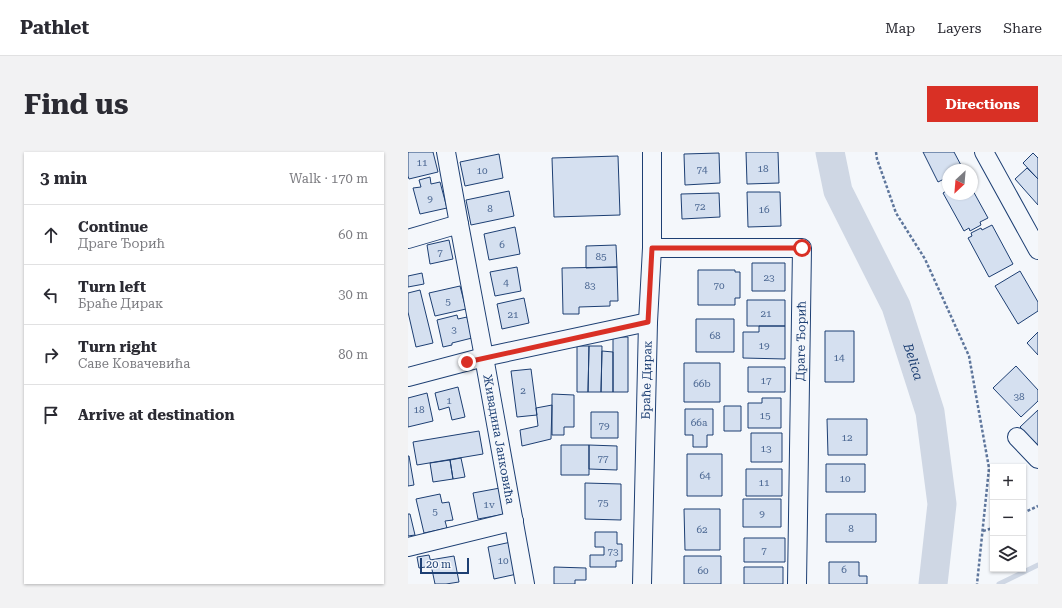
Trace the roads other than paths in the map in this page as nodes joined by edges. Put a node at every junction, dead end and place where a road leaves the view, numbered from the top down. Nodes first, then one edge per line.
1 (446, 152) edge
2 (652, 152) edge
3 (987, 153) edge
4 (458, 224) junction
5 (408, 239) edge
6 (652, 248) junction
7 (1038, 250) edge
8 (648, 322) junction
9 (484, 357) junction
10 (408, 378) edge
11 (1018, 437) dead end
12 (1038, 459) edge
13 (514, 521) junction
14 (408, 547) edge
15 (525, 584) edge
16 (642, 584) edge
17 (797, 584) edge

1 - 4 street, Живадина Јанковића
2 - 6 street, Браће Дирак
3 - 7 street
4 - 5 street
4 - 9 street, Живадина Јанковића
6 - 8 street, Браће Дирак
6 - 17 street, Драге Ђорић
8 - 9 street
8 - 16 street, Браће Дирак
9 - 10 street
9 - 13 street, Живадина Јанковића
11 - 12 street
13 - 14 street
13 - 15 street, Живадина Јанковића

